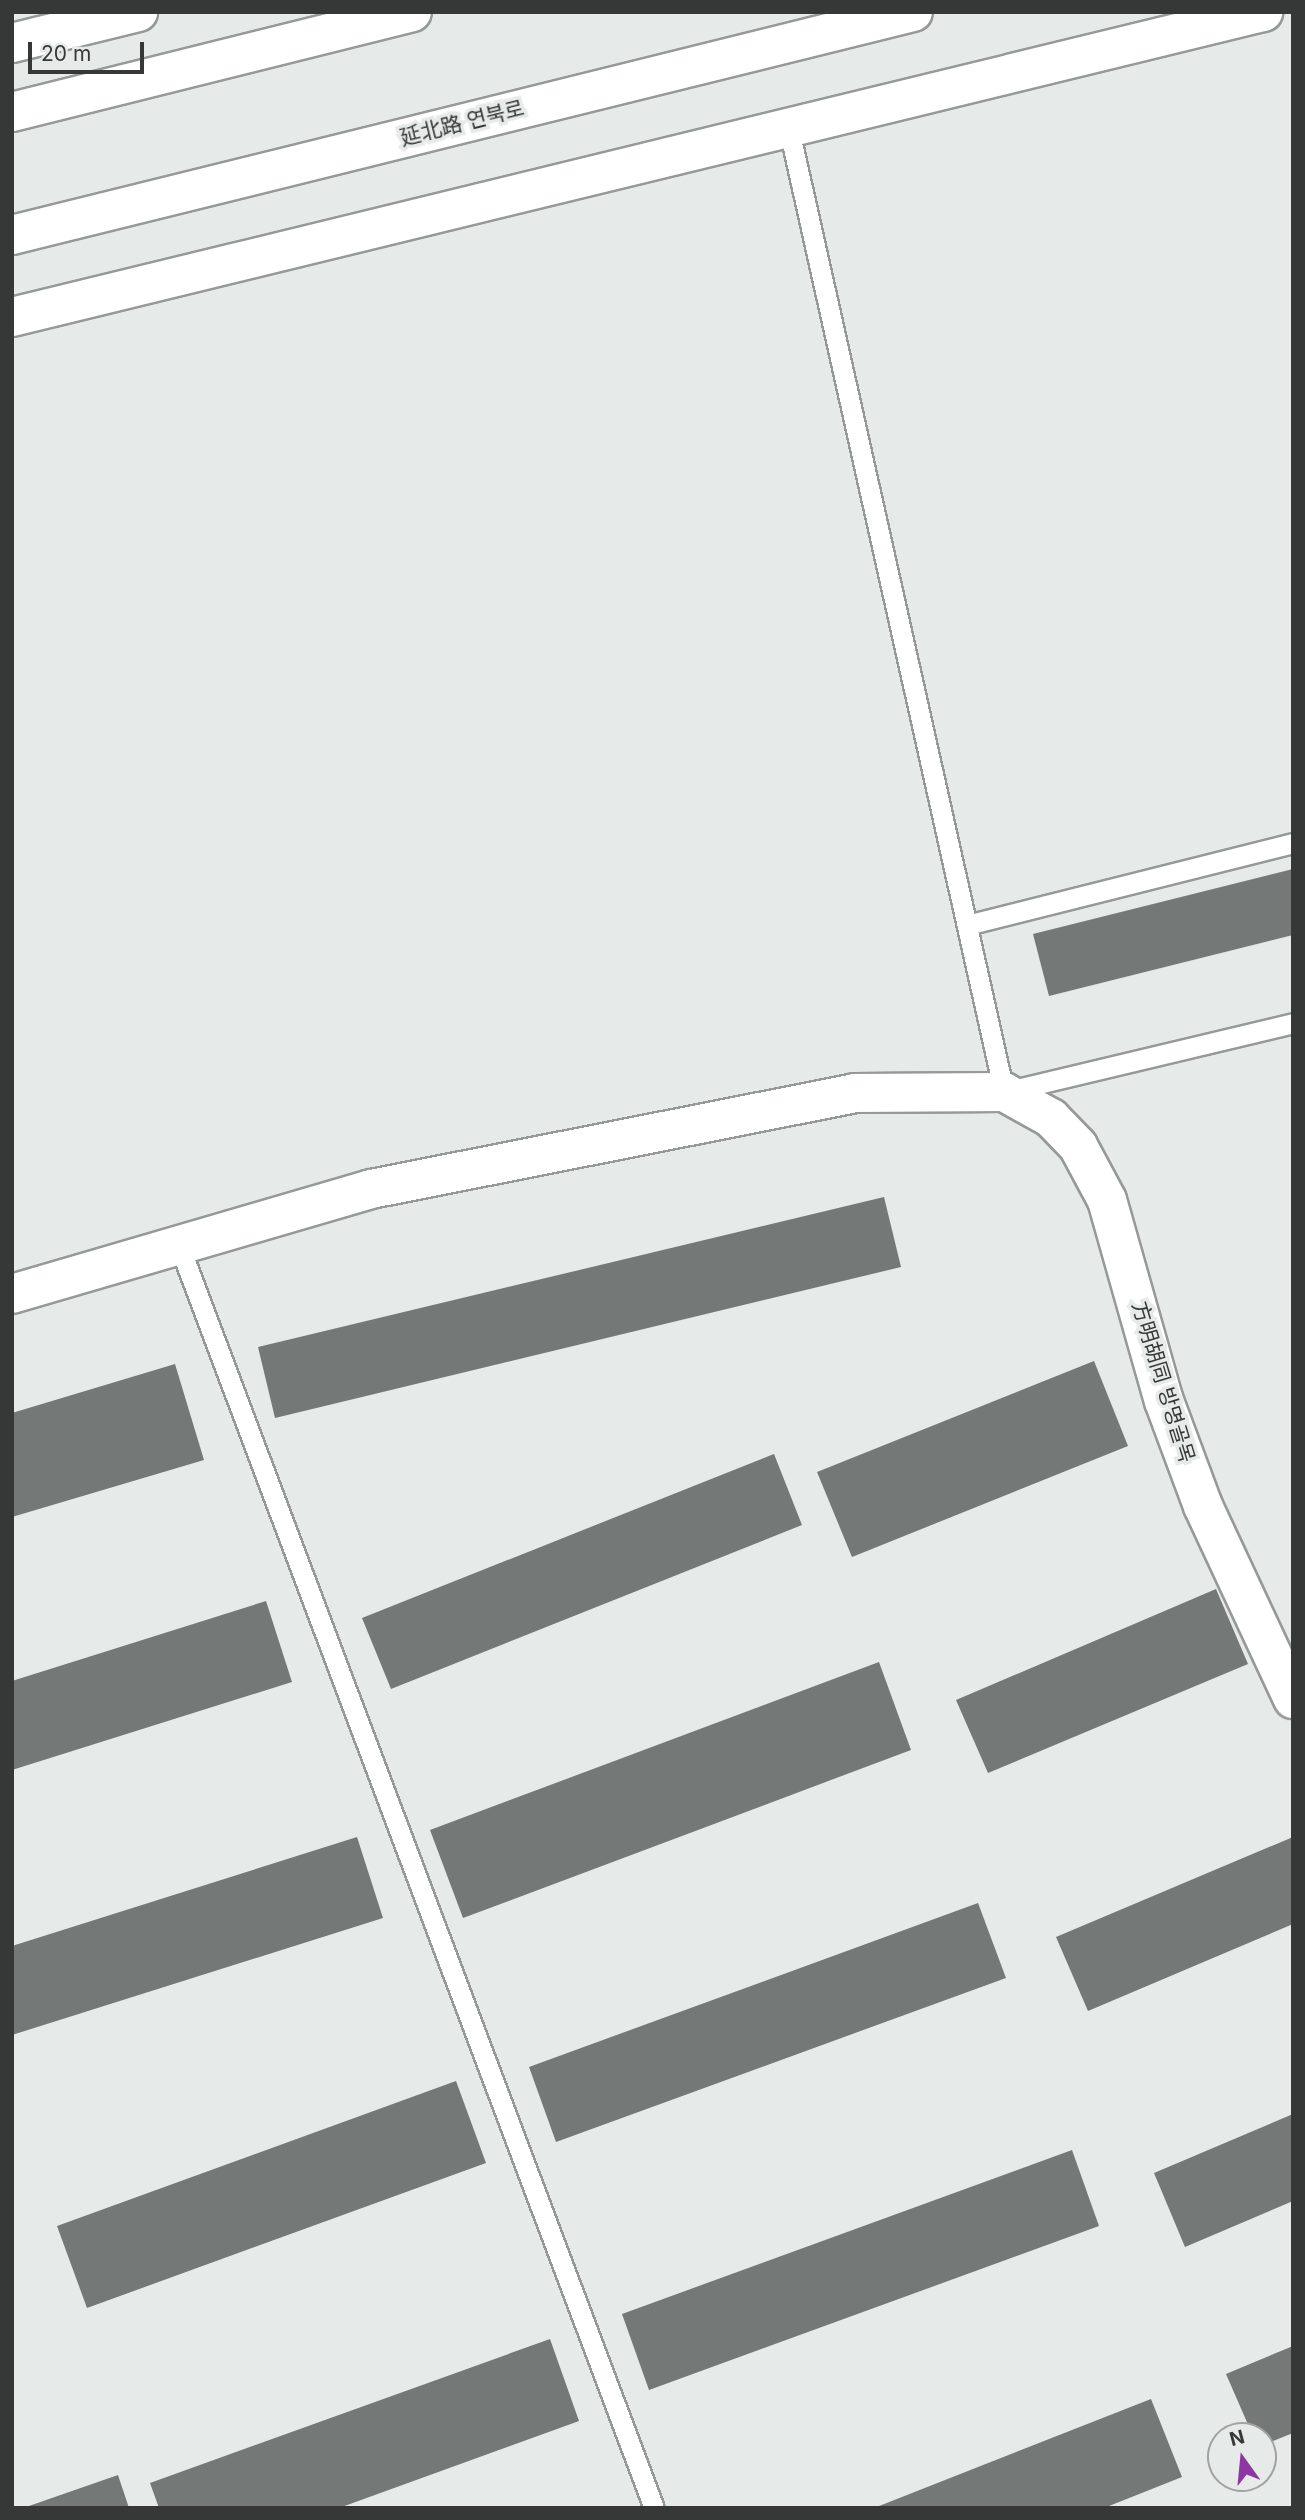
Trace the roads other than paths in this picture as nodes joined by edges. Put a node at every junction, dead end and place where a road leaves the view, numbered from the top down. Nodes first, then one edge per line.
1 (138, 12) edge
2 (412, 12) edge
3 (913, 12) edge
4 (1263, 12) edge
5 (12, 43) edge
6 (12, 112) edge
7 (789, 125) junction
8 (12, 235) edge
9 (12, 317) edge
10 (1293, 843) edge
11 (967, 925) junction
12 (1293, 1023) edge
13 (1004, 1092) junction
14 (179, 1245) junction
15 (12, 1294) edge
16 (1292, 1693) edge
17 (654, 2508) edge

1 - 5 street
2 - 6 street
3 - 8 street, 延北路 연북로
4 - 7 street
7 - 9 street
7 - 11 lane
10 - 11 lane
11 - 13 lane
12 - 13 lane
13 - 14 street
13 - 16 street, 方明胡同 방명골목
14 - 15 street
14 - 17 lane

